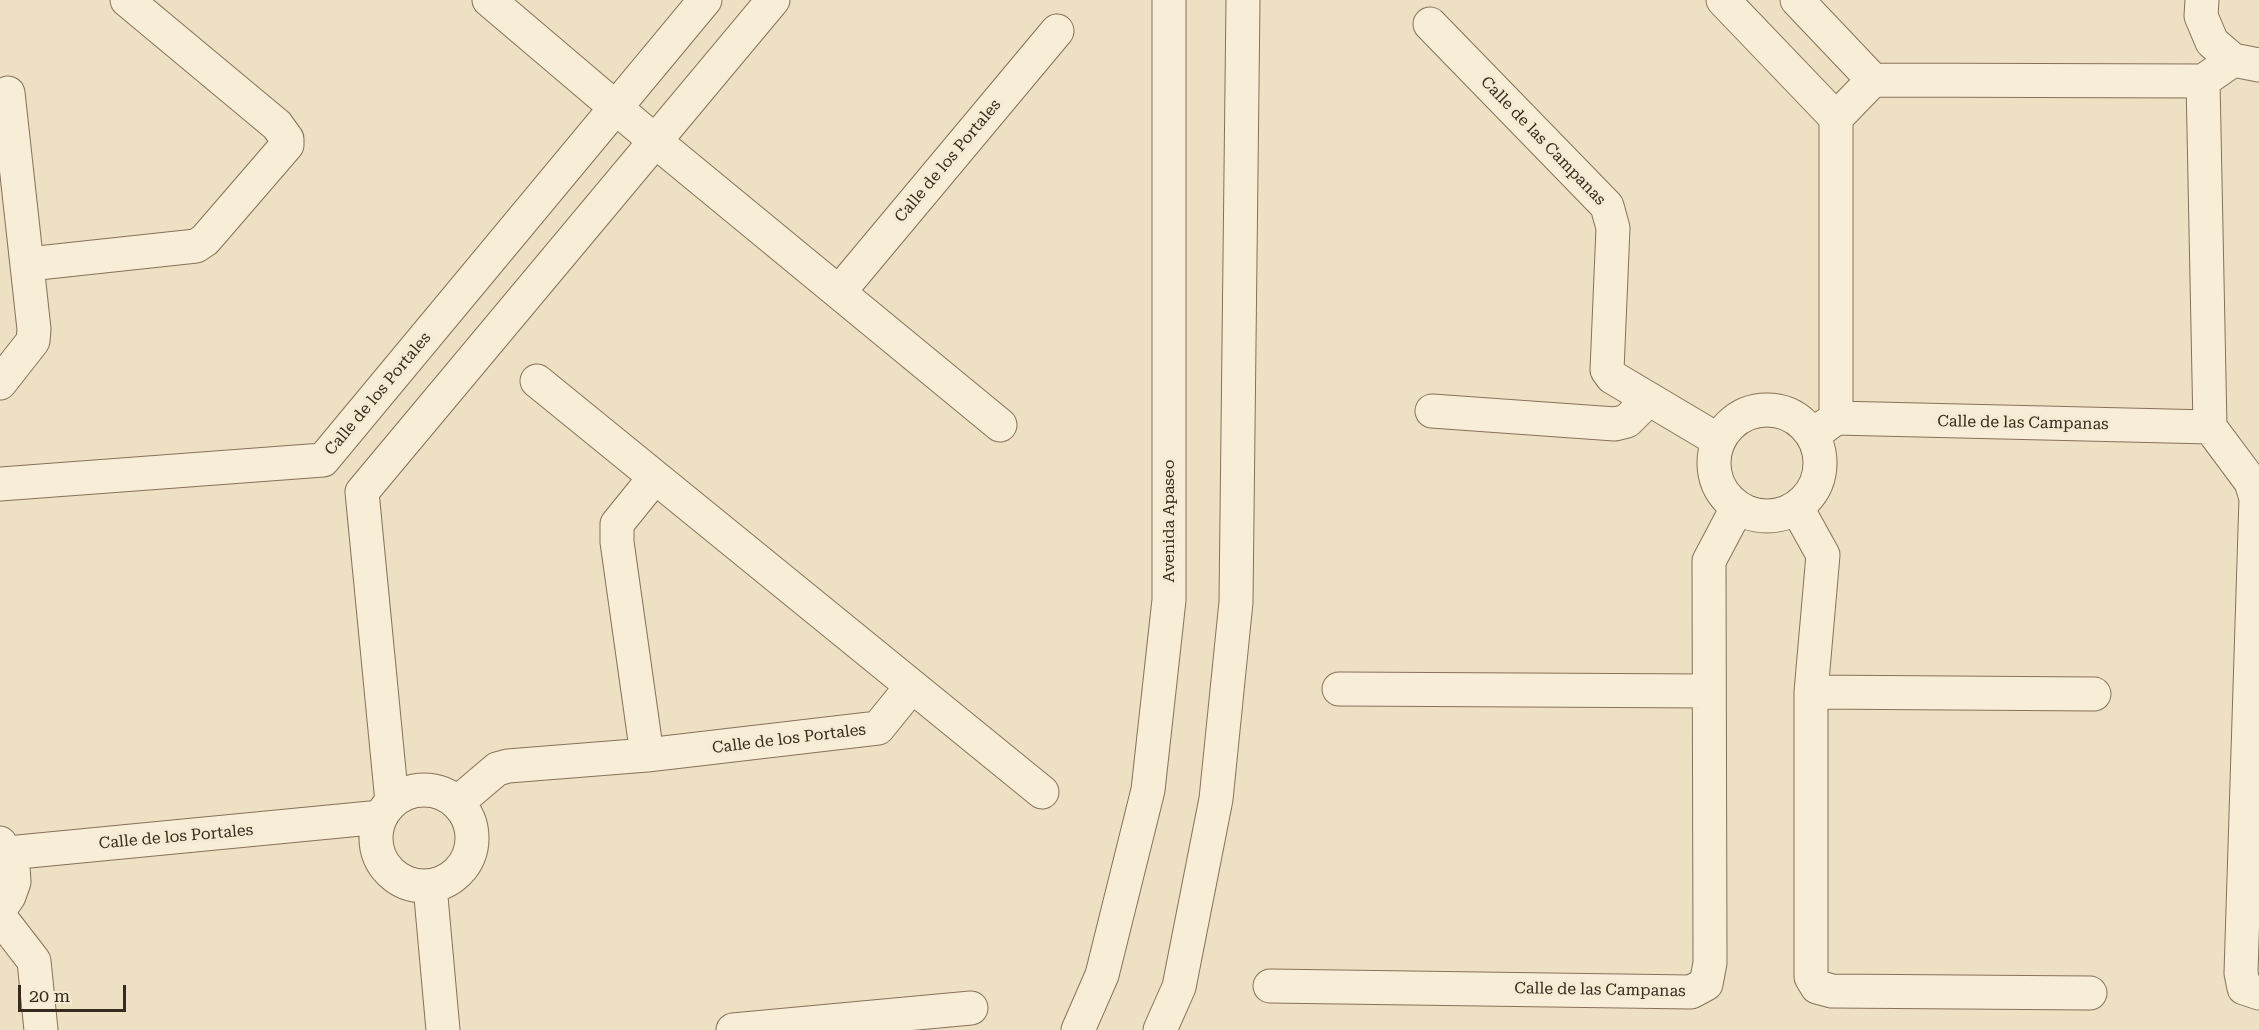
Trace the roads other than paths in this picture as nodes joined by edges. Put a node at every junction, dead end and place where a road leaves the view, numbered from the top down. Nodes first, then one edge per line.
1 (127, 0) edge
2 (489, 0) edge
3 (705, 0) edge
4 (773, 0) edge
5 (1169, 0) edge
6 (1243, 0) edge
7 (1723, 0) edge
8 (1797, 0) edge
9 (2202, 0) edge
10 (1430, 24) dead end
11 (1057, 31) dead end
12 (2246, 63) edge
13 (1873, 80) junction
14 (2203, 81) junction
15 (8, 93) dead end
16 (615, 106) junction
17 (1836, 118) junction
18 (655, 141) junction
19 (29, 264) junction
20 (839, 292) junction
21 (537, 381) dead end
22 (0, 383) edge
23 (1650, 399) junction
24 (1432, 411) dead end
25 (1000, 425) dead end
26 (1824, 427) junction
27 (2210, 427) junction
28 (1718, 440) junction
29 (323, 460) junction
30 (655, 477) junction
31 (0, 484) edge
32 (362, 492) junction
33 (1737, 508) junction
34 (1797, 508) junction
35 (912, 686) junction
36 (1339, 689) dead end
37 (1707, 691) junction
38 (1811, 692) junction
39 (2094, 694) dead end
40 (2254, 698) edge
41 (647, 755) junction
42 (1042, 792) dead end
43 (457, 803) junction
44 (386, 810) junction
45 (4, 848) edge
46 (430, 886) junction
47 (0, 909) edge
48 (0, 917) edge
49 (1270, 986) dead end
50 (2090, 993) dead end
51 (2259, 993) edge
52 (971, 1008) dead end
53 (41, 1030) edge
54 (443, 1030) edge
55 (733, 1030) edge
56 (1078, 1030) edge
57 (1160, 1030) edge

1 - 19 street
2 - 16 street
3 - 16 street, Calle de los Portales
4 - 18 street
5 - 56 street, Avenida Apaseo
6 - 57 street
7 - 17 street
8 - 13 street
9 - 12 street
10 - 23 street, Calle de las Campanas
11 - 20 street, Calle de los Portales
12 - 14 street
13 - 14 street
13 - 17 street
14 - 27 street
15 - 19 street
16 - 18 street
16 - 29 street, Calle de los Portales
17 - 26 street
18 - 20 street
18 - 32 street
19 - 22 street
20 - 25 street
21 - 30 street
23 - 24 street
23 - 28 street, Calle de las Campanas
26 - 27 street, Calle de las Campanas
26 - 28 street
26 - 34 street
27 - 40 street
28 - 33 street
29 - 31 street, Calle de los Portales
29 - 32 street
30 - 35 street
30 - 41 street
32 - 44 street
33 - 34 street
33 - 37 street, Calle de las Campanas
34 - 38 street
35 - 41 street, Calle de los Portales
35 - 42 street
36 - 37 street
37 - 49 street, Calle de las Campanas
38 - 39 street
38 - 50 street
40 - 51 street
41 - 43 street, Calle de los Portales
43 - 44 street
43 - 46 street
44 - 45 street, Calle de los Portales
44 - 46 street
45 - 47 street
46 - 54 street
48 - 53 street
52 - 55 street

